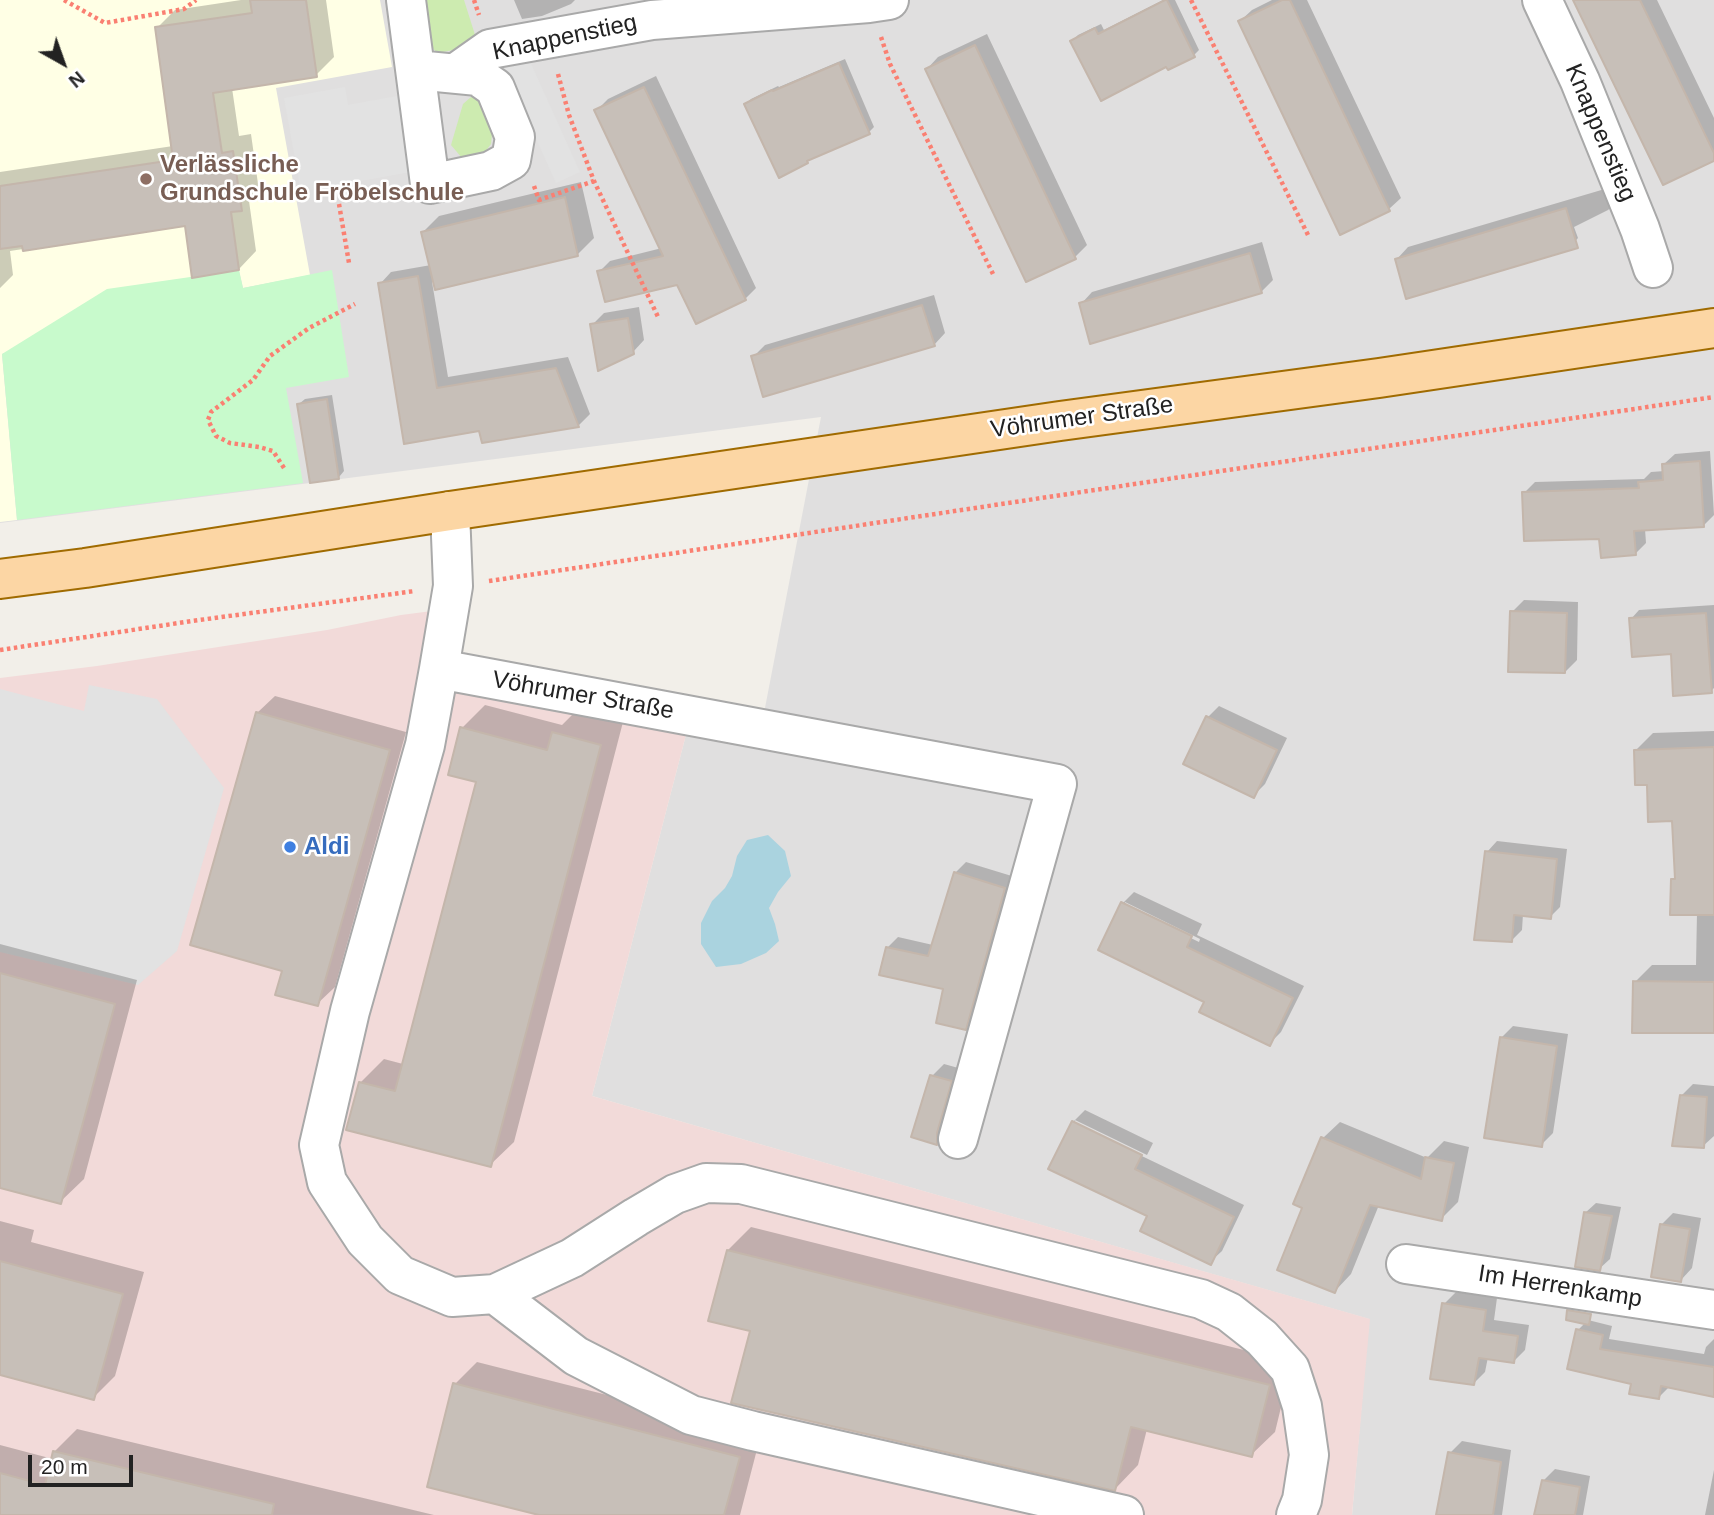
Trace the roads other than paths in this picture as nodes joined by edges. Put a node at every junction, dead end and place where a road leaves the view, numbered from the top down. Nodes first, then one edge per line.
1 (406, 0) edge
2 (1542, 0) edge
3 (879, 2) edge
4 (416, 70) junction
5 (456, 73) junction
6 (1653, 268) dead end
7 (1714, 328) edge
8 (450, 511) junction
9 (0, 579) edge
10 (439, 669) junction
11 (958, 1139) dead end
12 (1406, 1264) dead end
13 (495, 1294) junction
14 (1714, 1310) edge
15 (1124, 1515) edge
16 (1296, 1515) edge

1 - 4 street
2 - 6 street, Knappenstieg
3 - 5 street, Knappenstieg
4 - 5 street
4 - 5 street
7 - 8 main road, Vöhrumer Straße
8 - 9 main road, Vöhrumer Straße
8 - 10 street
10 - 11 street, Vöhrumer Straße
10 - 13 street
12 - 14 street, Im Herrenkamp
13 - 15 street
13 - 16 street

